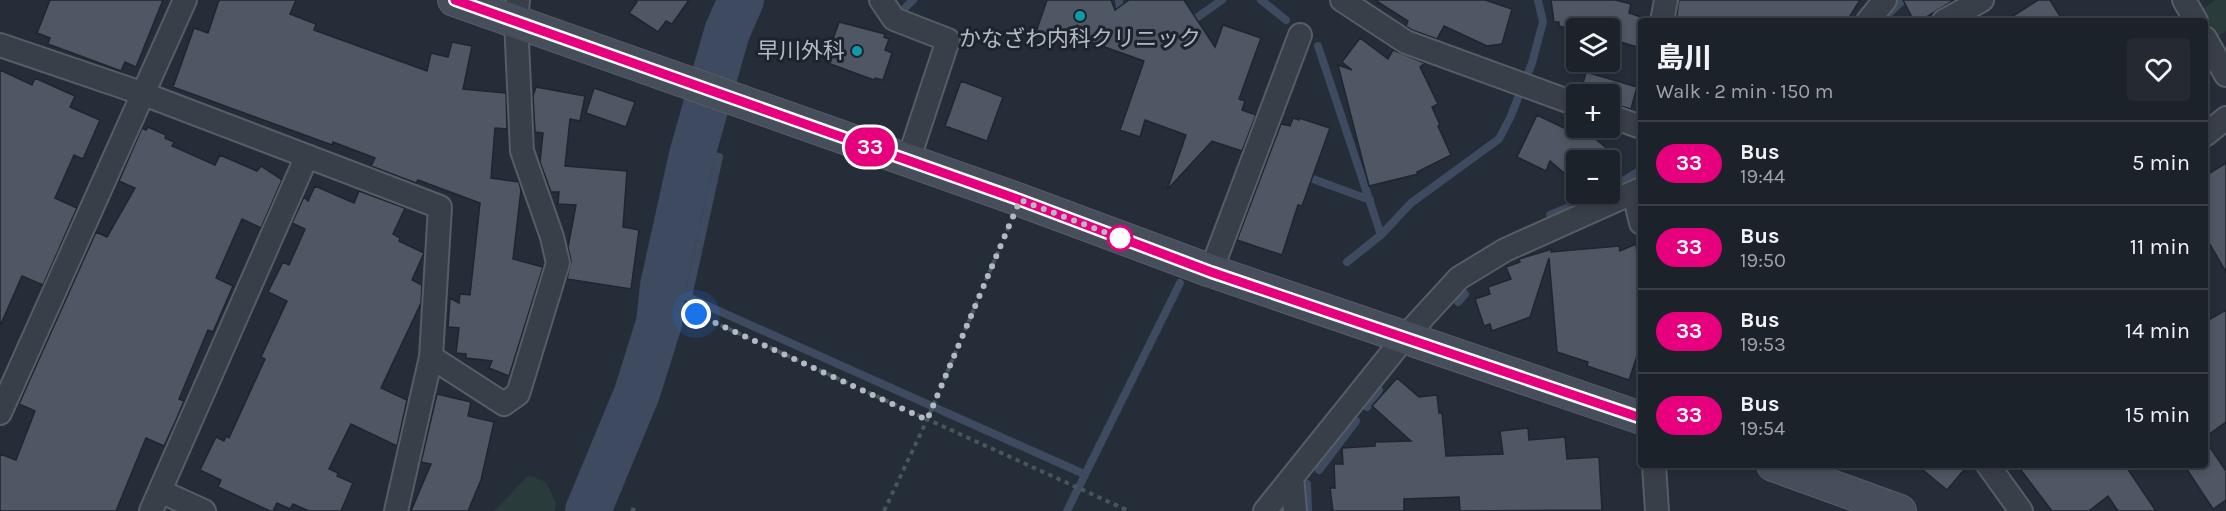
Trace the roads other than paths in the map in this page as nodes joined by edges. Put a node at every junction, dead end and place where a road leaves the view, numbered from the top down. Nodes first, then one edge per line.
1 (185, 0) edge
2 (454, 0) edge
3 (881, 0) edge
4 (1342, 0) edge
5 (1666, 0) edge
6 (1885, 0) edge
7 (1982, 0) edge
8 (2184, 0) edge
9 (517, 11) edge
10 (1663, 18) edge
11 (1870, 18) edge
12 (1949, 18) edge
13 (2194, 18) edge
14 (1300, 35) dead end
15 (2208, 43) edge
16 (0, 45) edge
17 (2226, 75) edge
18 (144, 94) junction
19 (1566, 100) edge
20 (1620, 118) edge
21 (2226, 118) edge
22 (1638, 123) edge
23 (2208, 133) edge
24 (307, 156) junction
25 (908, 161) junction
26 (1638, 191) edge
27 (1211, 272) junction
28 (1404, 338) junction
29 (431, 357) junction
30 (0, 413) edge
31 (1638, 417) edge
32 (1654, 468) edge
33 (1781, 468) edge
34 (1990, 468) edge
35 (1292, 477) junction
36 (155, 501) edge
37 (204, 511) edge
38 (396, 511) edge
39 (1265, 511) edge
40 (1295, 511) edge
41 (1657, 511) edge
42 (1900, 511) edge
43 (2021, 511) edge

1 - 18 street
2 - 9 street
3 - 25 street
4 - 19 street
5 - 10 street
6 - 11 street
7 - 12 street
8 - 13 street
9 - 25 street
9 - 29 street
14 - 27 street
15 - 17 street
16 - 18 street
18 - 24 street
18 - 30 street
20 - 22 street
21 - 23 street
24 - 29 street
24 - 36 street
25 - 27 street
26 - 28 street
27 - 28 street
28 - 31 street
28 - 35 street
29 - 38 street
32 - 41 street
33 - 42 street
34 - 43 street
35 - 39 street
35 - 40 street
36 - 37 street

